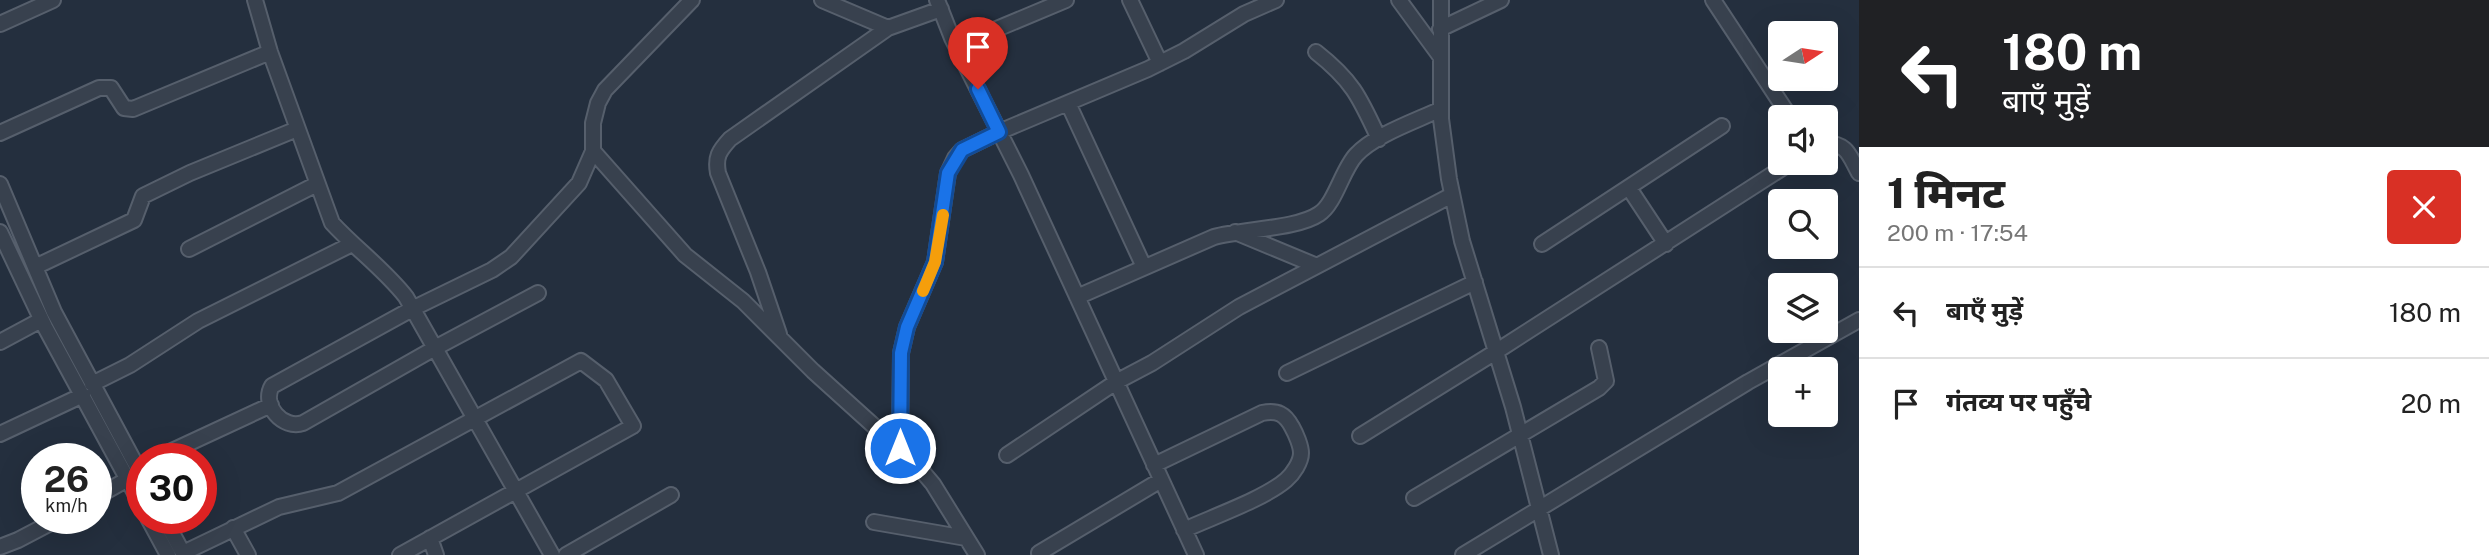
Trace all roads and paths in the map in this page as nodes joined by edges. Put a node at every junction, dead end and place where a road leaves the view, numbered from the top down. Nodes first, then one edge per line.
1 (53, 0) edge
2 (255, 0) edge
3 (692, 0) edge
4 (822, 0) edge
5 (1066, 0) edge
6 (1129, 0) edge
7 (1276, 0) edge
8 (1399, 0) edge
9 (1441, 0) edge
10 (1501, 0) edge
11 (1713, 0) edge
12 (939, 4) edge
13 (1032, 6) edge
14 (0, 24) edge
15 (888, 27) junction
16 (1440, 29) junction
17 (956, 46) junction
18 (270, 52) junction
19 (1316, 52) dead end
20 (1440, 56) junction
21 (1160, 63) junction
22 (1068, 103) junction
23 (1782, 105) edge
24 (1441, 109) junction
25 (1722, 126) dead end
26 (297, 129) junction
27 (999, 132) junction
28 (0, 133) edge
29 (1380, 139) junction
30 (1838, 143) edge
31 (593, 151) junction
32 (1859, 173) edge
33 (1771, 175) edge
34 (0, 184) edge
35 (317, 184) junction
36 (1629, 188) junction
37 (1452, 195) junction
38 (0, 232) edge
39 (1233, 232) junction
40 (1666, 243) junction
41 (352, 244) junction
42 (1542, 244) dead end
43 (189, 249) dead end
44 (5, 258) edge
45 (1317, 266) junction
46 (35, 267) junction
47 (1144, 267) junction
48 (1475, 282) junction
49 (538, 293) dead end
50 (1077, 297) junction
51 (412, 309) junction
52 (41, 320) junction
53 (1859, 320) edge
54 (779, 336) junction
55 (0, 342) edge
56 (435, 348) junction
57 (1599, 348) dead end
58 (1497, 351) junction
59 (1287, 373) dead end
60 (1116, 382) junction
61 (87, 390) junction
62 (271, 405) junction
63 (474, 418) junction
64 (0, 434) edge
65 (1520, 434) junction
66 (1360, 436) dead end
67 (189, 443) edge
68 (900, 448) junction
69 (126, 454) edge
70 (1007, 455) dead end
71 (1154, 465) junction
72 (1161, 480) junction
73 (515, 490) junction
74 (671, 495) dead end
75 (1413, 498) dead end
76 (1538, 511) junction
77 (874, 522) dead end
78 (233, 528) junction
79 (1184, 530) junction
80 (29, 534) edge
81 (161, 534) edge
82 (170, 534) edge
83 (430, 538) junction
84 (966, 538) junction
85 (0, 547) edge
86 (1039, 553) dead end
87 (178, 554) edge
88 (248, 555) edge
89 (400, 555) edge
90 (436, 555) edge
91 (552, 555) edge
92 (566, 555) edge
93 (977, 555) edge
94 (1195, 555) edge
95 (1463, 555) edge
96 (1550, 555) edge

1 - 14 street
2 - 18 street
3 - 31 street
4 - 15 street
5 - 13 street
6 - 21 street
7 - 21 street
8 - 20 street
9 - 16 street
10 - 16 street
11 - 23 street
12 - 15 street
12 - 17 street
13 - 17 street
15 - 54 street
16 - 20 street
17 - 27 street
18 - 26 street
18 - 28 street
19 - 29 street
20 - 24 street
21 - 22 street
22 - 27 street
22 - 47 street
24 - 29 street
24 - 37 street
25 - 36 street
26 - 35 street
26 - 46 street
27 - 50 street
27 - 68 street
29 - 39 street
30 - 32 street
31 - 51 street
31 - 54 street
33 - 40 street
34 - 46 street
35 - 41 street
35 - 43 street
36 - 40 street
36 - 42 street
37 - 45 street
37 - 48 street
38 - 44 street
39 - 45 street
39 - 47 street
40 - 58 street
41 - 51 street
41 - 61 street
44 - 52 street
45 - 60 street
46 - 61 street
47 - 50 street
48 - 58 street
48 - 59 street
49 - 56 street
50 - 60 street
51 - 56 street
51 - 62 street
52 - 55 street
52 - 61 street
53 - 76 street
54 - 68 street
56 - 62 street
56 - 63 street
57 - 65 street
58 - 65 street
58 - 66 street
60 - 70 street
60 - 71 street
61 - 64 street
61 - 69 street
62 - 67 street
63 - 73 street
63 - 73 street
63 - 78 street
65 - 75 street
65 - 76 street
68 - 84 street
71 - 72 street
71 - 79 street
72 - 79 street
72 - 86 street
73 - 83 street
73 - 91 street
74 - 92 street
76 - 95 street
76 - 96 street
77 - 84 street
78 - 87 street
78 - 88 street
79 - 94 street
80 - 85 street
81 - 87 street
82 - 87 street
83 - 89 street
83 - 90 street
84 - 93 street

